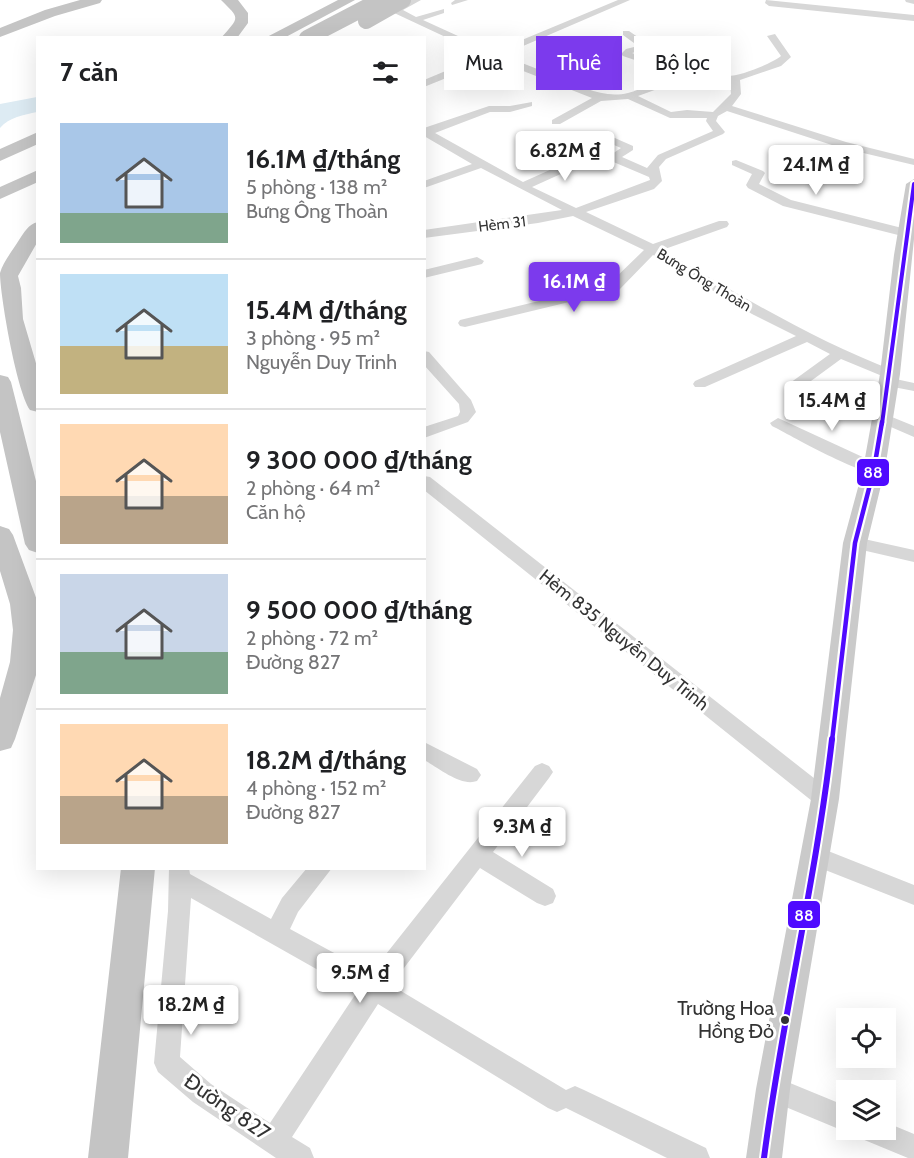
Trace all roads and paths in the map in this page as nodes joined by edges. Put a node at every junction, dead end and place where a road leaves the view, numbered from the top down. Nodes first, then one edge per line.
1 (66, 0) edge
2 (95, 0) edge
3 (228, 0) edge
4 (348, 0) edge
5 (373, 0) edge
6 (380, 0) edge
7 (417, 0) edge
8 (626, 0) edge
9 (770, 0) edge
10 (909, 0) edge
11 (914, 1) edge
12 (790, 3) edge
13 (399, 5) edge
14 (441, 11) dead end
15 (791, 17) dead end
16 (914, 18) edge
17 (416, 20) junction
18 (0, 22) edge
19 (0, 33) edge
20 (626, 33) dead end
21 (230, 36) edge
22 (276, 36) edge
23 (311, 36) edge
24 (340, 36) edge
25 (451, 36) edge
26 (772, 36) dead end
27 (634, 39) edge
28 (524, 42) edge
29 (634, 50) edge
30 (634, 57) edge
31 (444, 75) edge
32 (731, 79) edge
33 (735, 80) junction
34 (426, 83) edge
35 (584, 90) edge
36 (645, 90) edge
37 (629, 96) junction
38 (601, 97) junction
39 (528, 105) dead end
40 (725, 107) junction
41 (712, 115) junction
42 (556, 122) dead end
43 (426, 132) edge
44 (426, 133) edge
45 (604, 137) dead end
46 (36, 138) edge
47 (36, 154) edge
48 (0, 156) edge
49 (613, 158) junction
50 (914, 162) edge
51 (736, 163) dead end
52 (482, 164) junction
53 (0, 172) edge
54 (653, 174) junction
55 (36, 176) edge
56 (426, 184) edge
57 (524, 186) junction
58 (913, 192) edge
59 (0, 194) edge
60 (578, 211) junction
61 (723, 224) dead end
62 (36, 229) edge
63 (906, 233) junction
64 (426, 234) edge
65 (652, 249) junction
66 (477, 261) dead end
67 (426, 274) edge
68 (4, 284) edge
69 (465, 323) dead end
70 (806, 337) junction
71 (840, 353) junction
72 (426, 357) edge
73 (889, 378) junction
74 (0, 382) edge
75 (700, 384) dead end
76 (795, 386) dead end
77 (914, 387) edge
78 (36, 399) edge
79 (882, 418) junction
80 (778, 423) dead end
81 (426, 432) edge
82 (914, 432) edge
83 (874, 469) junction
84 (426, 483) edge
85 (0, 535) edge
86 (36, 535) edge
87 (855, 543) junction
88 (914, 556) edge
89 (36, 666) edge
90 (0, 740) edge
91 (426, 751) edge
92 (542, 772) dead end
93 (470, 775) dead end
94 (825, 799) junction
95 (478, 855) junction
96 (813, 855) junction
97 (138, 870) edge
98 (319, 870) edge
99 (179, 874) edge
100 (914, 895) edge
101 (545, 896) dead end
102 (276, 933) junction
103 (374, 988) junction
104 (773, 1089) junction
105 (836, 1115) edge
106 (896, 1140) edge
107 (274, 1141) junction
108 (914, 1147) edge
109 (692, 1156) edge
110 (108, 1158) edge
111 (300, 1158) edge
112 (764, 1158) edge

1 - 18 highway
2 - 19 highway
3 - 21 highway
4 - 22 highway
5 - 13 street
6 - 23 highway, bridge
7 - 13 street
8 - 28 street
9 - 12 street
10 - 11 street
12 - 15 street
12 - 16 street
13 - 17 street
13 - 24 highway, bridge
14 - 17 street
17 - 25 street
20 - 27 street
26 - 33 street
29 - 30 street
31 - 34 street
32 - 33 street
33 - 40 street
35 - 38 street
36 - 37 street
37 - 38 street
37 - 41 street
38 - 42 street
39 - 43 street
40 - 41 street
40 - 50 street
41 - 54 street
44 - 52 street, Bưng Ông Thoàn
45 - 49 street
46 - 48 highway
47 - 53 highway
49 - 54 street
49 - 57 street
51 - 63 street
52 - 56 street
52 - 57 street, Bưng Ông Thoàn
54 - 60 street, Hèm 31
55 - 59 highway
57 - 60 street, Bưng Ông Thoàn
58 - 63 main road
60 - 64 street, Hèm 31
60 - 65 street, Bưng Ông Thoàn
61 - 65 street
62 - 68 highway
63 - 73 main road
65 - 69 street
65 - 70 street, Bưng Ông Thoàn
66 - 67 street
68 - 78 highway
70 - 71 street, Bưng Ông Thoàn
70 - 75 street
71 - 73 street, Bưng Ông Thoàn
71 - 76 street
72 - 81 street
73 - 77 street, Bưng Ông Thoàn
73 - 79 main road
74 - 86 highway
79 - 82 street
79 - 83 main road
80 - 83 street
83 - 87 main road
84 - 94 street, Hẻm 835 Nguyễn Duy Trinh
85 - 90 highway
87 - 88 street
87 - 94 main road
89 - 90 highway
91 - 93 street
92 - 95 street
94 - 96 main road
95 - 101 street
95 - 103 street
96 - 100 street
96 - 104 main road
97 - 110 highway
98 - 102 street
99 - 102 street
99 - 107 street, Đường 827
102 - 103 street
103 - 107 street
103 - 109 street
104 - 105 street
104 - 112 main road
106 - 108 street
107 - 111 street, Đường 827

